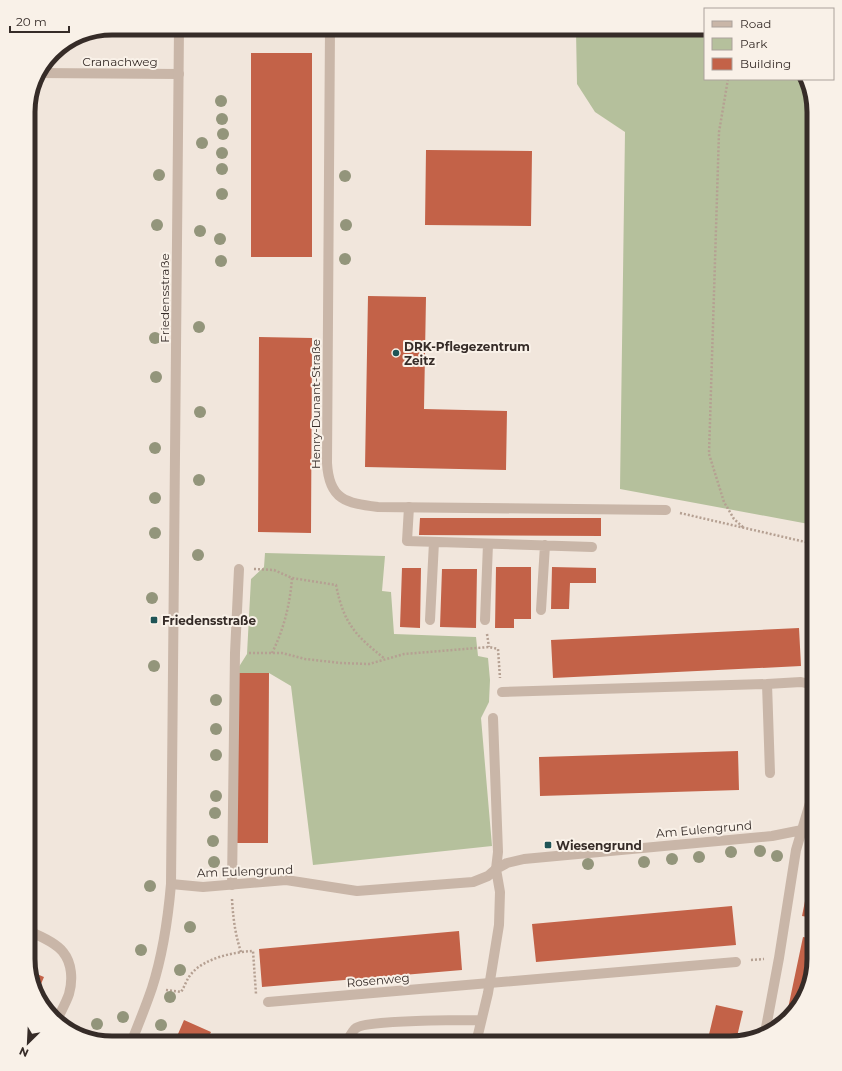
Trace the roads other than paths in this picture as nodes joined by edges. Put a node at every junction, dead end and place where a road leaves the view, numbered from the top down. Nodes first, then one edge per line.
1 (179, 35) edge
2 (330, 35) edge
3 (46, 73) edge
4 (179, 74) junction
5 (409, 507) junction
6 (666, 510) road end
7 (434, 542) junction
8 (488, 544) junction
9 (545, 546) junction
10 (592, 547) dead end
11 (239, 569) road end
12 (541, 610) dead end
13 (430, 620) dead end
14 (485, 620) dead end
15 (807, 683) edge
16 (767, 684) junction
17 (502, 692) road end
18 (493, 718) dead end
19 (770, 772) dead end
20 (807, 813) edge
21 (802, 830) junction
22 (807, 830) edge
23 (496, 869) junction
24 (171, 884) junction
25 (232, 885) junction
26 (35, 934) edge
27 (736, 962) road end
28 (490, 983) junction
29 (268, 1002) road end
30 (59, 1015) edge
31 (481, 1020) junction
32 (766, 1027) edge
33 (134, 1036) edge
34 (350, 1036) edge
35 (478, 1036) edge

1 - 4 street, Friedensstraße
2 - 5 street, Henry-Dunant-Straße
3 - 4 street, Cranachweg
4 - 24 street, Friedensstraße
5 - 6 street, Henry-Dunant-Straße
5 - 7 street
7 - 8 street
7 - 13 street
8 - 9 street
8 - 14 street
9 - 10 street
9 - 12 street
11 - 25 street
15 - 16 street
16 - 17 street
16 - 19 street
18 - 23 street
20 - 21 street
21 - 22 street, Am Eulengrund
21 - 23 street, Am Eulengrund
21 - 32 street
23 - 25 street, Am Eulengrund
23 - 28 street
24 - 25 street, Am Eulengrund
24 - 33 street, Friedensstraße
26 - 30 street
27 - 28 street
28 - 29 street, Rosenweg
28 - 31 street
31 - 34 street
31 - 35 street

